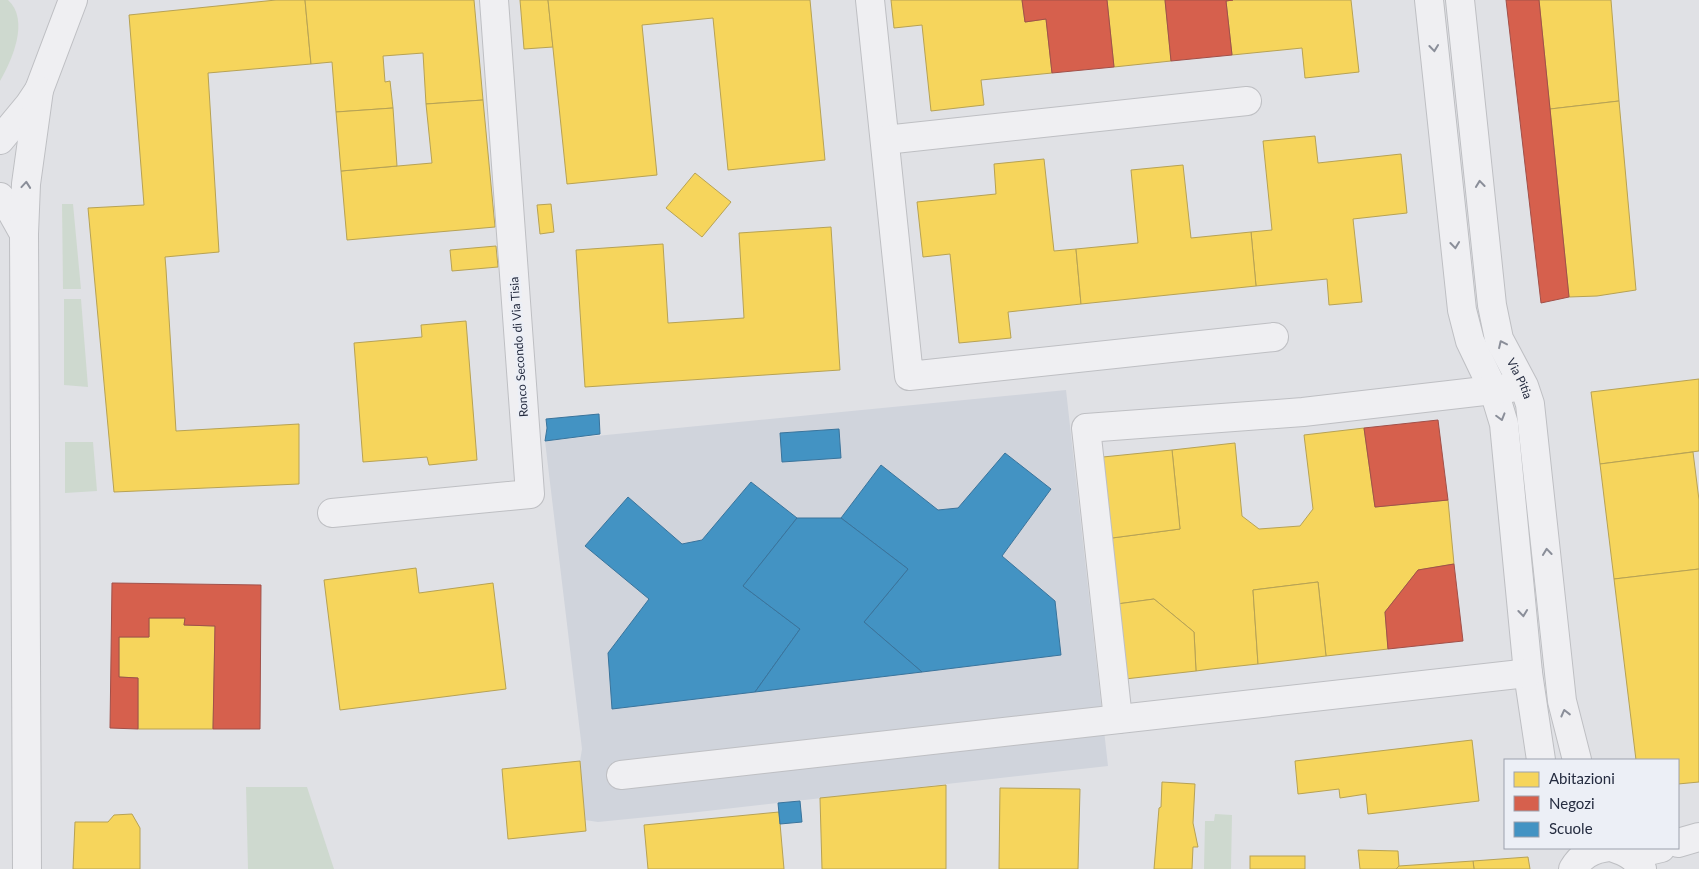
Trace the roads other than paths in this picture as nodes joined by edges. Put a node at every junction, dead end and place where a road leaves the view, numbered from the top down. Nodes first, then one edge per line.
1 (53, 0) edge
2 (73, 0) edge
3 (494, 0) edge
4 (870, 0) edge
5 (1429, 0) edge
6 (1460, 0) edge
7 (52, 53) junction
8 (39, 90) junction
9 (1247, 102) dead end
10 (2, 136) edge
11 (885, 140) junction
12 (0, 198) edge
13 (24, 234) junction
14 (1274, 337) dead end
15 (1524, 386) junction
16 (1494, 390) junction
17 (332, 513) dead end
18 (1528, 673) junction
19 (1118, 719) junction
20 (1541, 759) edge
21 (1577, 759) edge
22 (621, 775) dead end
23 (1699, 837) edge
24 (1679, 843) edge
25 (1653, 849) edge
26 (1623, 853) edge
27 (1571, 861) edge
28 (27, 869) edge

1 - 7 street
2 - 7 street
3 - 17 street, Ronco Secondo di Via Tisia
4 - 11 street
5 -> 16 street
15 -> 6 street, Via Pitia
7 - 8 street
8 - 10 street
13 -> 8 street
9 - 11 street
11 - 14 street
12 - 13 street
13 - 28 street
15 - 16 street
21 -> 15 street, Via Pitia
16 -> 18 street
16 - 19 street
18 - 19 street
18 - 20 street
19 - 22 street
23 - 24 street
25 - 26 street
26 - 27 street

